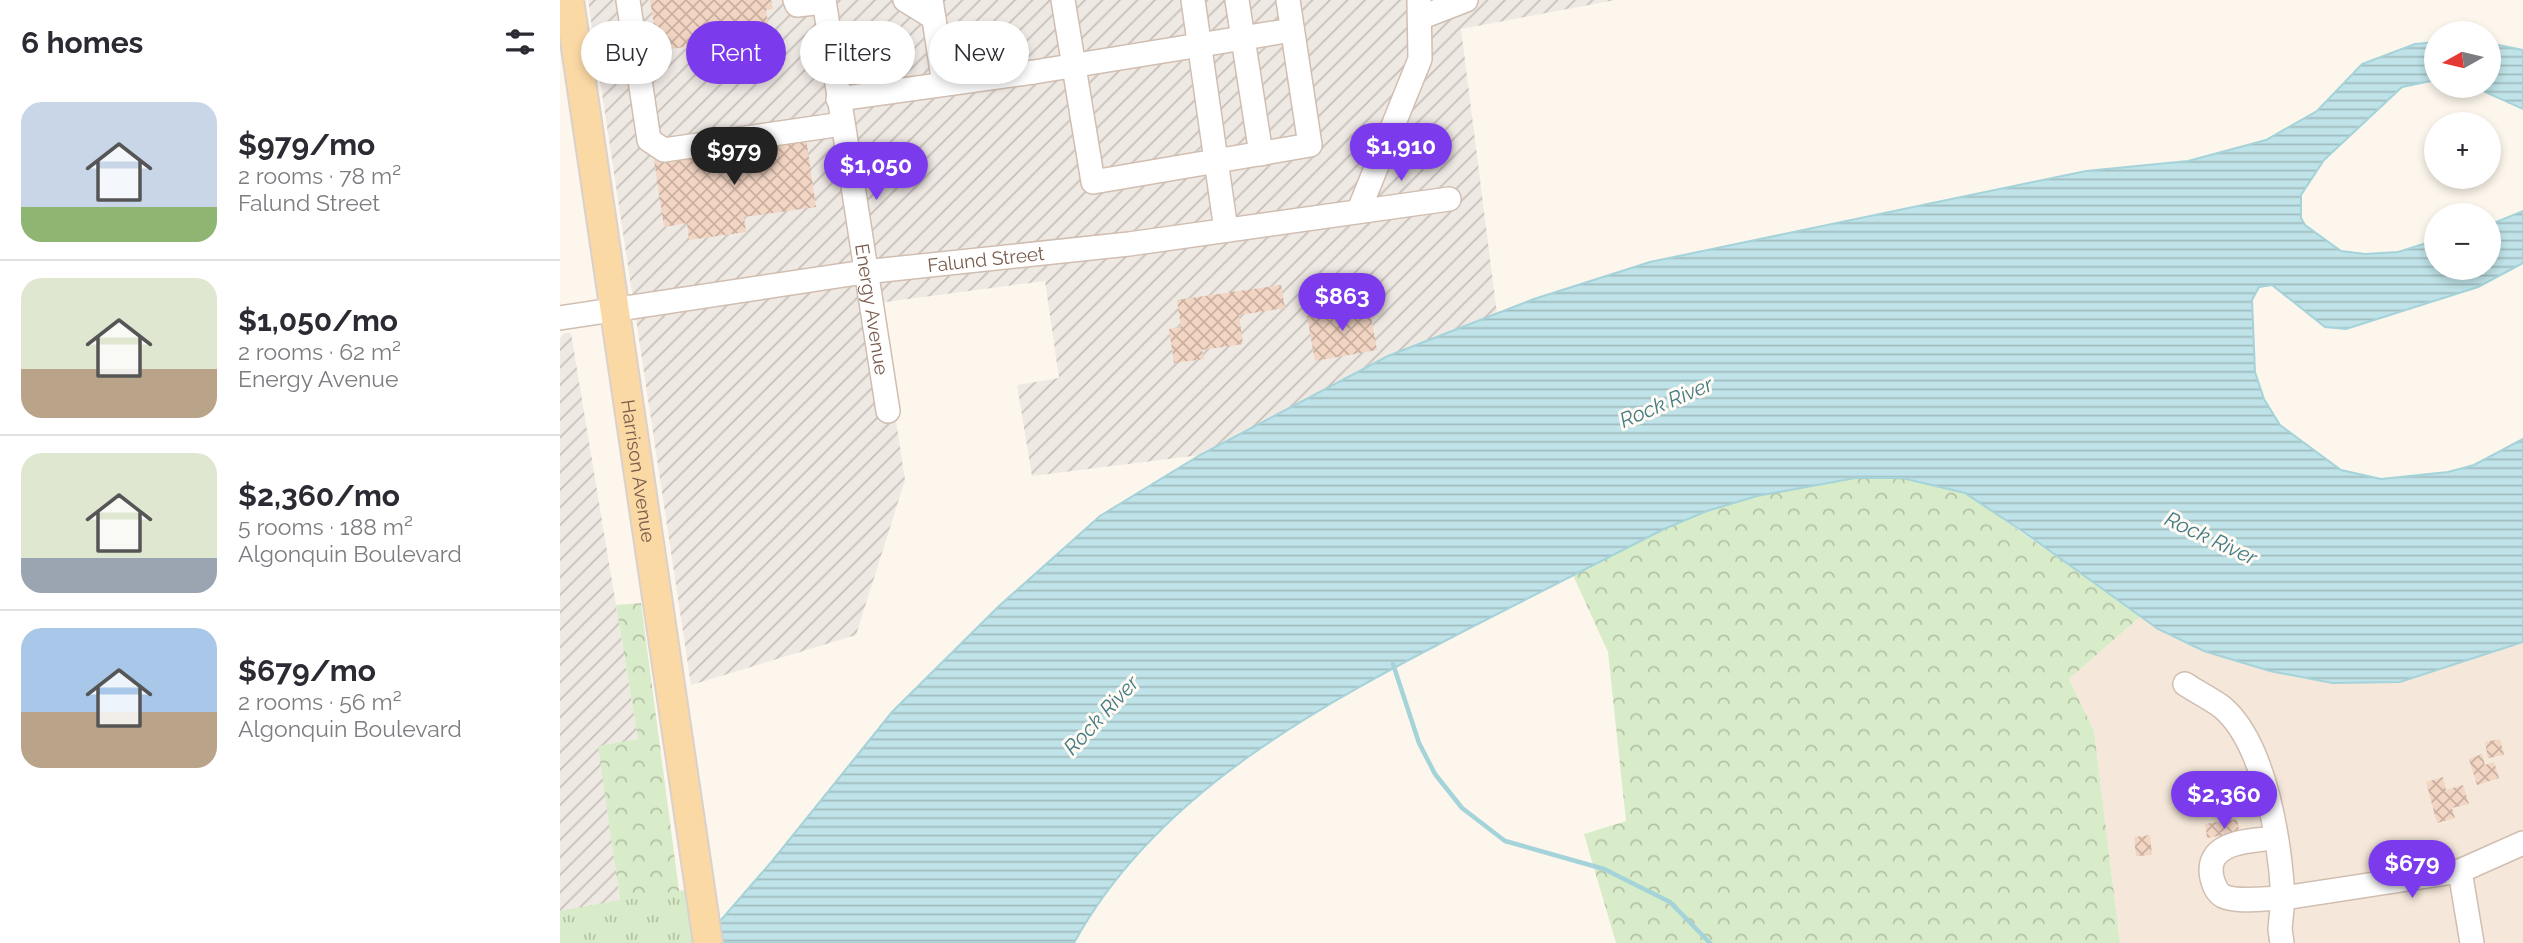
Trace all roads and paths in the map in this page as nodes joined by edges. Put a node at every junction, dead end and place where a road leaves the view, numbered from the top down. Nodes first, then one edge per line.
1 (569, 0) edge
2 (628, 0) edge
3 (795, 0) edge
4 (905, 0) edge
5 (1063, 0) edge
6 (1193, 0) edge
7 (1237, 0) edge
8 (1288, 0) edge
9 (1466, 0) edge
10 (824, 1) edge
11 (1421, 8) edge
12 (932, 9) edge
13 (1292, 30) junction
14 (1242, 38) junction
15 (1199, 45) junction
16 (1075, 65) junction
17 (1029, 72) edge
18 (944, 84) edge
19 (838, 99) junction
20 (842, 124) junction
21 (1262, 154) junction
22 (1216, 161) junction
23 (1449, 199) dead end
24 (1359, 210) junction
25 (1226, 230) junction
26 (864, 272) junction
27 (614, 310) junction
28 (560, 318) edge
29 (888, 411) dead end
30 (2185, 684) dead end
31 (2275, 838) junction
32 (2523, 843) edge
33 (2460, 871) junction
34 (2283, 898) junction
35 (708, 943) edge
36 (2282, 943) edge
37 (2472, 943) edge

1 - 27 main road, Harrison Avenue
2 - 20 street
3 - 10 street
4 - 12 street
5 - 16 street
6 - 15 street
7 - 14 street
8 - 13 street
9 - 11 street
10 - 19 street, Energy Avenue
11 - 24 street
13 - 14 street
13 - 21 street
14 - 15 street
14 - 21 street
15 - 16 street
15 - 22 street
16 - 17 street
16 - 22 street
18 - 19 street
19 - 20 street, Energy Avenue
20 - 26 street, Energy Avenue
21 - 22 street
22 - 25 street
23 - 24 street, Falund Street
24 - 25 street, Falund Street
25 - 26 street, Falund Street
26 - 27 street, Falund Street
26 - 29 street, Energy Avenue
27 - 28 street, Falund Street
27 - 35 main road, Harrison Avenue
30 - 31 street
31 - 34 street
31 - 34 street
32 - 33 street
33 - 34 street
33 - 37 street
34 - 36 street

